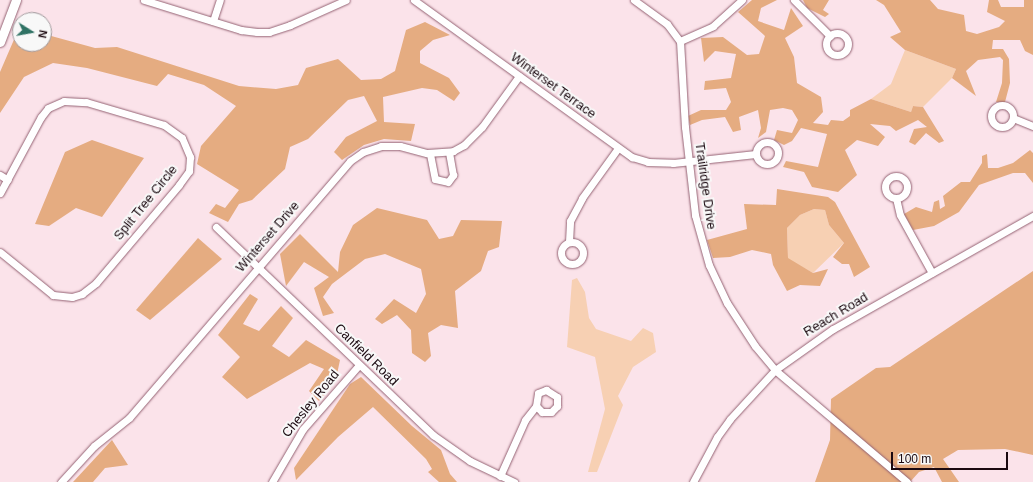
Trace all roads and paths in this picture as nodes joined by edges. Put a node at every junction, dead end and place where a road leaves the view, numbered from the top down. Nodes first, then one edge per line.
1 (16, 0) edge
2 (144, 0) edge
3 (220, 0) edge
4 (346, 0) edge
5 (414, 0) edge
6 (634, 0) edge
7 (742, 0) edge
8 (794, 0) edge
9 (213, 21) junction
10 (830, 36) dead end
11 (680, 41) junction
12 (0, 42) edge
13 (519, 76) junction
14 (1013, 118) dead end
15 (1033, 126) edge
16 (618, 148) junction
17 (449, 152) junction
18 (430, 154) junction
19 (756, 154) dead end
20 (688, 161) junction
21 (0, 175) edge
22 (8, 180) junction
23 (0, 193) edge
24 (896, 198) dead end
25 (1033, 216) edge
26 (216, 227) dead end
27 (568, 242) dead end
28 (0, 252) edge
29 (258, 266) junction
30 (932, 273) junction
31 (359, 365) junction
32 (775, 370) junction
33 (536, 406) dead end
34 (500, 476) junction
35 (62, 482) edge
36 (272, 482) edge
37 (514, 482) edge
38 (693, 482) edge
39 (907, 482) edge

1 - 12 main road
2 - 9 street
3 - 9 street
4 - 9 street
5 - 13 street, Winterset Terrace
6 - 11 street
7 - 11 street
8 - 10 street
11 - 20 street, Trailridge Drive
13 - 16 street, Winterset Terrace
13 - 17 street, Winterset Drive
14 - 15 street
16 - 20 street, Winterset Terrace
16 - 27 street
17 - 18 street, Winterset Drive
17 - 18 street
18 - 29 street, Winterset Drive
19 - 20 street, Winterset Terrace
20 - 32 street, Trailridge Drive
21 - 22 street
22 - 23 street, Split Tree Circle
22 - 28 street, Split Tree Circle
24 - 30 street
25 - 30 street, Reach Road
26 - 29 street, Canfield Road
29 - 31 street, Canfield Road
29 - 35 street, Winterset Drive
30 - 32 street, Reach Road
31 - 34 street, Canfield Road
31 - 36 street, Chesley Road
32 - 38 street, Reach Road
32 - 39 street, Trailridge Drive
33 - 34 street
34 - 37 street, Canfield Road

